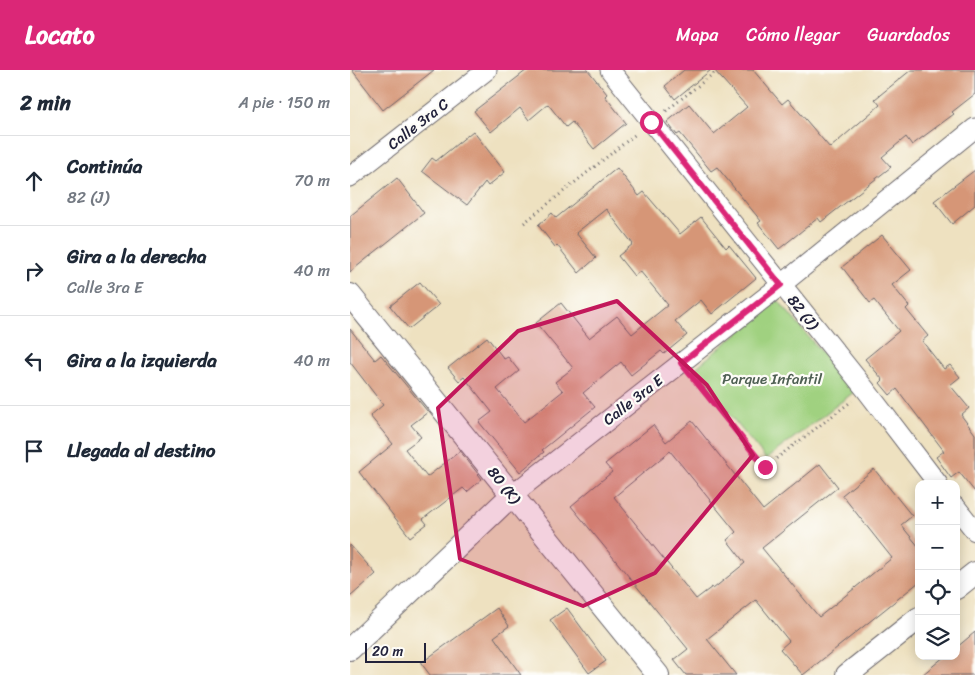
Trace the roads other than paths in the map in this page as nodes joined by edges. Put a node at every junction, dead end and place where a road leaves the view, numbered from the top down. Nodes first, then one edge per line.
1 (487, 70) edge
2 (610, 70) edge
3 (975, 128) edge
4 (350, 177) edge
5 (781, 285) junction
6 (350, 295) edge
7 (935, 480) edge
8 (512, 495) junction
9 (960, 512) edge
10 (975, 531) edge
11 (975, 573) edge
12 (960, 585) edge
13 (915, 621) edge
14 (350, 649) edge
15 (658, 675) edge
16 (847, 675) edge

1 - 4 street, Calle 3ra C
2 - 5 street, 82 (J)
3 - 5 street, Calle 3ra E
5 - 7 street, 82 (J)
5 - 8 street, Calle 3ra E
6 - 8 street, 80 (K)
8 - 14 street, Calle 3ra E
8 - 15 street, 80 (K)
9 - 10 street
11 - 12 street
13 - 16 street

